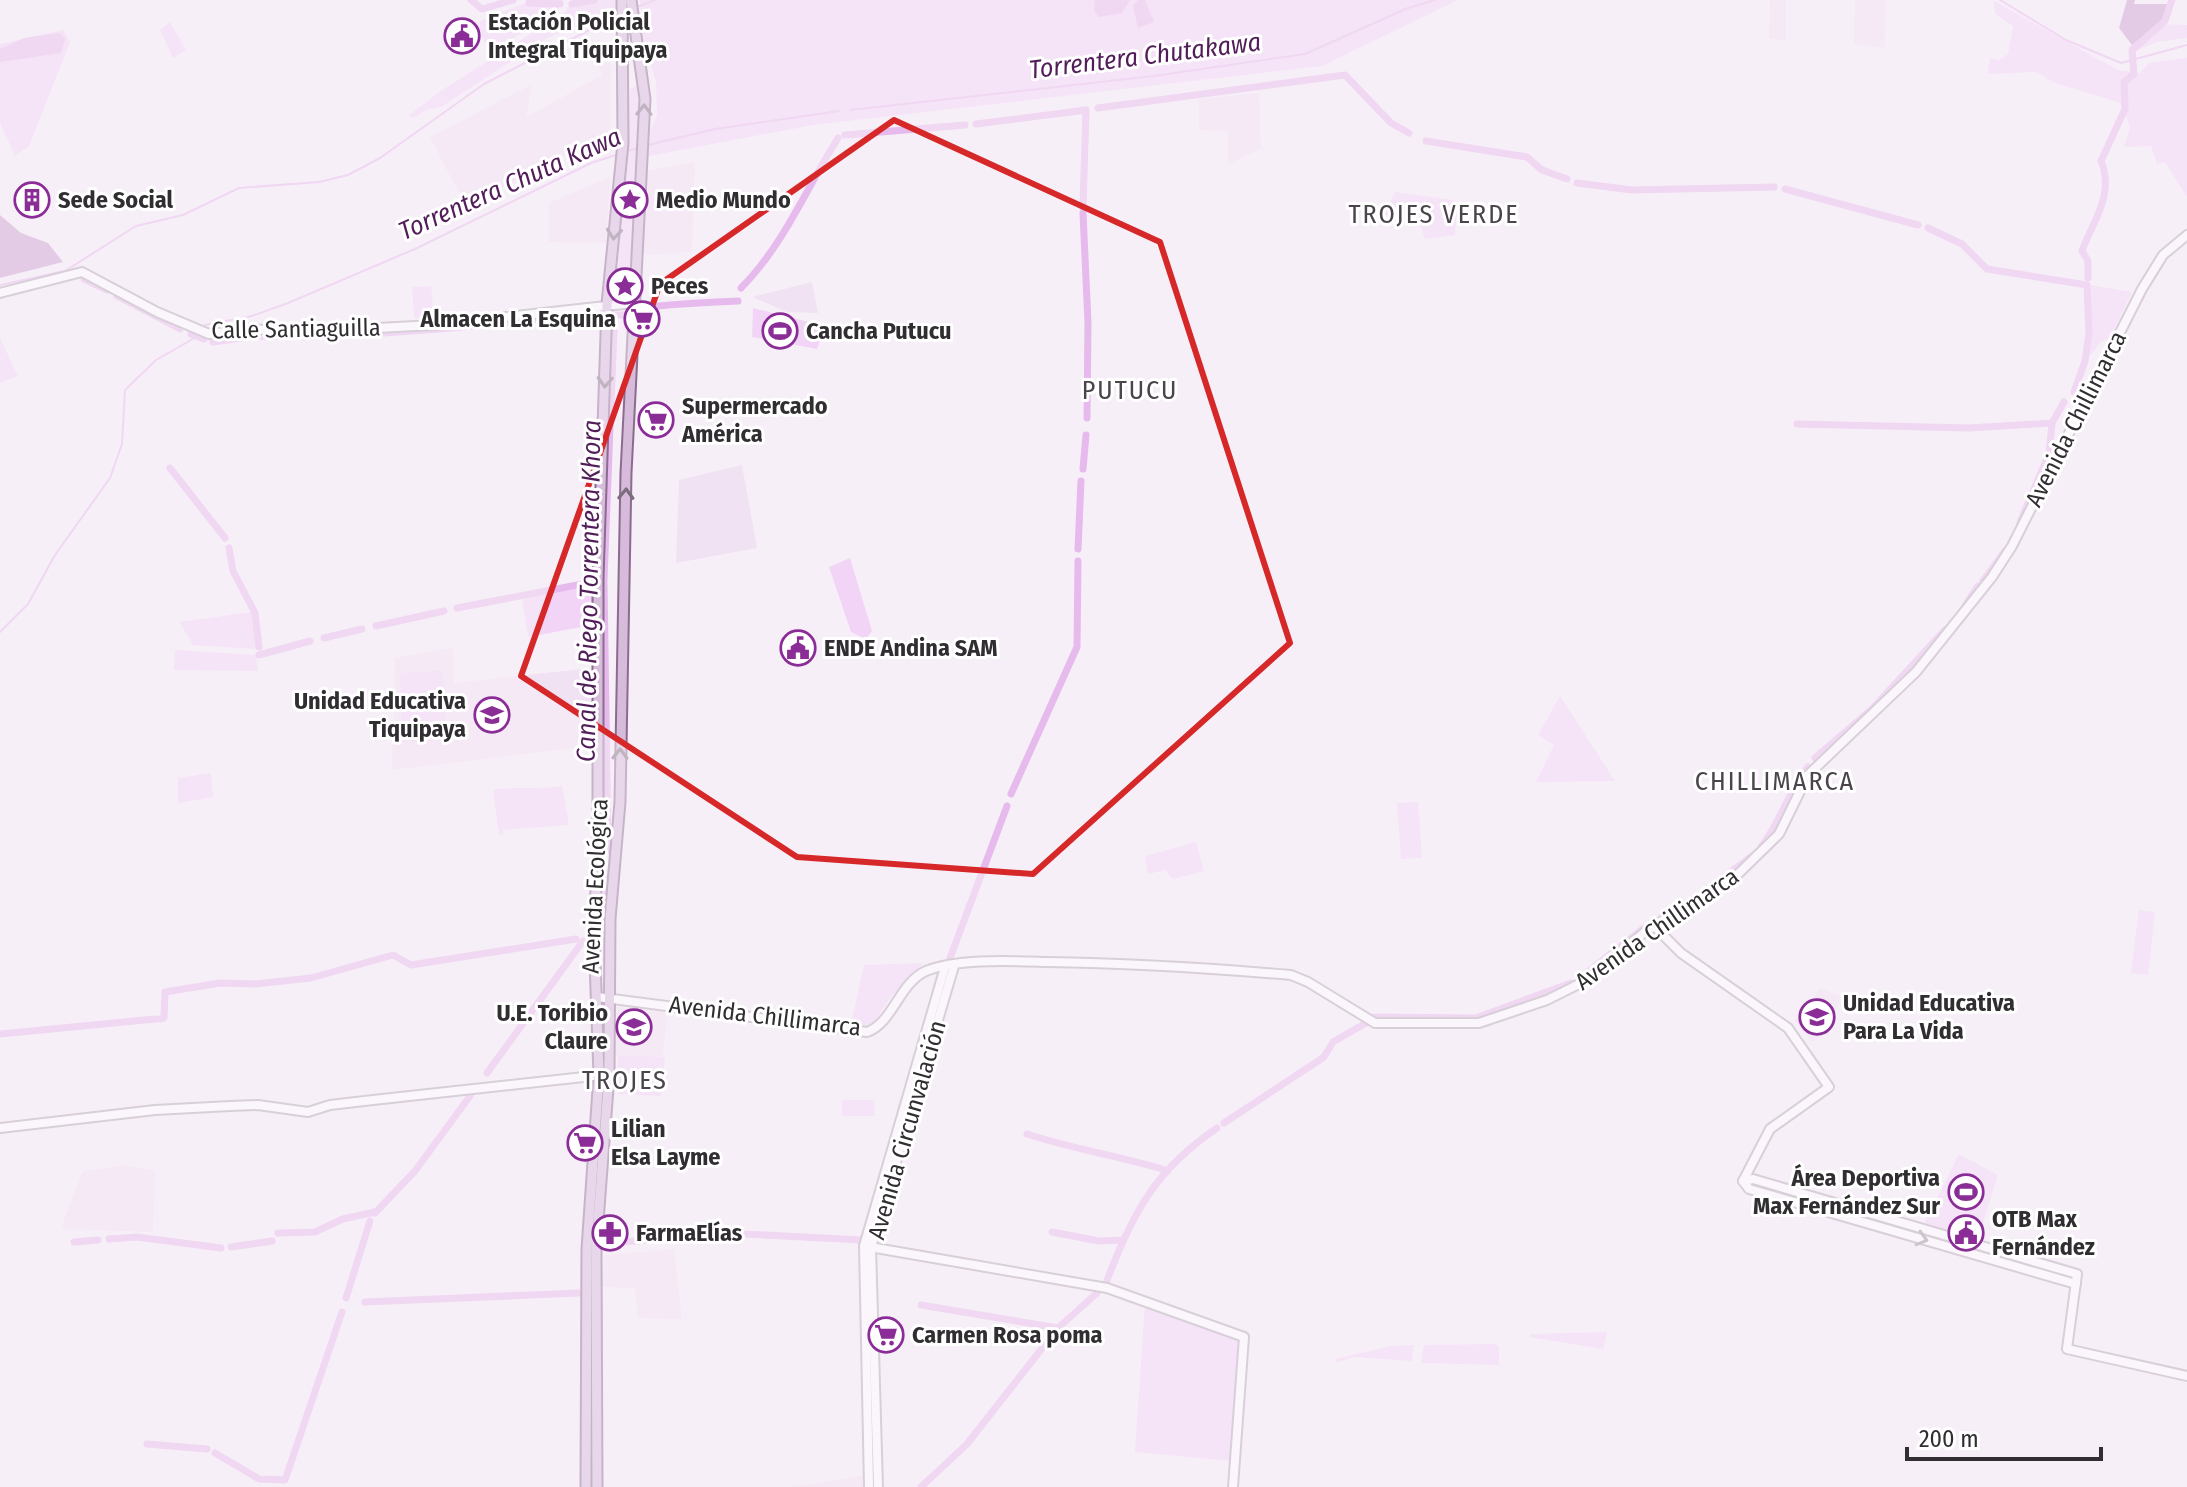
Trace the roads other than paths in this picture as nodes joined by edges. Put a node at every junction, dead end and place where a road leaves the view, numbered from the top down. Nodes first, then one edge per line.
1 (627, 2) edge
2 (628, 25) junction
3 (644, 84) junction
4 (625, 85) junction
5 (2187, 235) edge
6 (0, 293) edge
7 (633, 303) junction
8 (607, 304) junction
9 (1654, 926) junction
10 (950, 967) junction
11 (597, 997) junction
12 (610, 997) junction
13 (604, 1075) junction
14 (0, 1128) edge
15 (1743, 1181) junction
16 (868, 1246) junction
17 (2076, 1284) junction
18 (591, 1287) junction
19 (2187, 1376) edge
20 (586, 1487) edge
21 (597, 1487) edge
22 (869, 1487) edge
23 (878, 1487) edge
24 (1233, 1487) edge

1 - 2 main road, Avenida Ecológica
2 - 3 main road, Avenida Ecológica
2 - 4 main road, Avenida Ecológica
3 - 4 main road
7 -> 3 main road, Avenida Ecológica
4 -> 8 main road, Avenida Ecológica
5 - 9 street, Avenida Chillimarca
6 - 8 street, Calle Santiaguilla
7 - 8 street, Calle Santiaguilla
12 -> 7 main road, Avenida Ecológica
8 -> 11 main road, Avenida Ecológica
9 - 10 street, Avenida Chillimarca
9 - 15 street
10 - 12 street, Avenida Chillimarca
10 - 16 street, Avenida Circunvalación
11 - 12 street, Avenida Chillimarca
11 - 13 main road, Avenida Ecológica
12 - 13 main road, Avenida Ecológica
13 - 14 street
13 - 18 main road, Avenida Ecológica
15 -> 17 street
15 - 17 street
16 - 22 street, Avenida Circunvalación
16 - 23 street, Avenida Circunvalación
16 - 24 street
17 - 19 street
18 - 20 main road, Avenida Ecológica
18 - 21 main road, Avenida Ecológica

